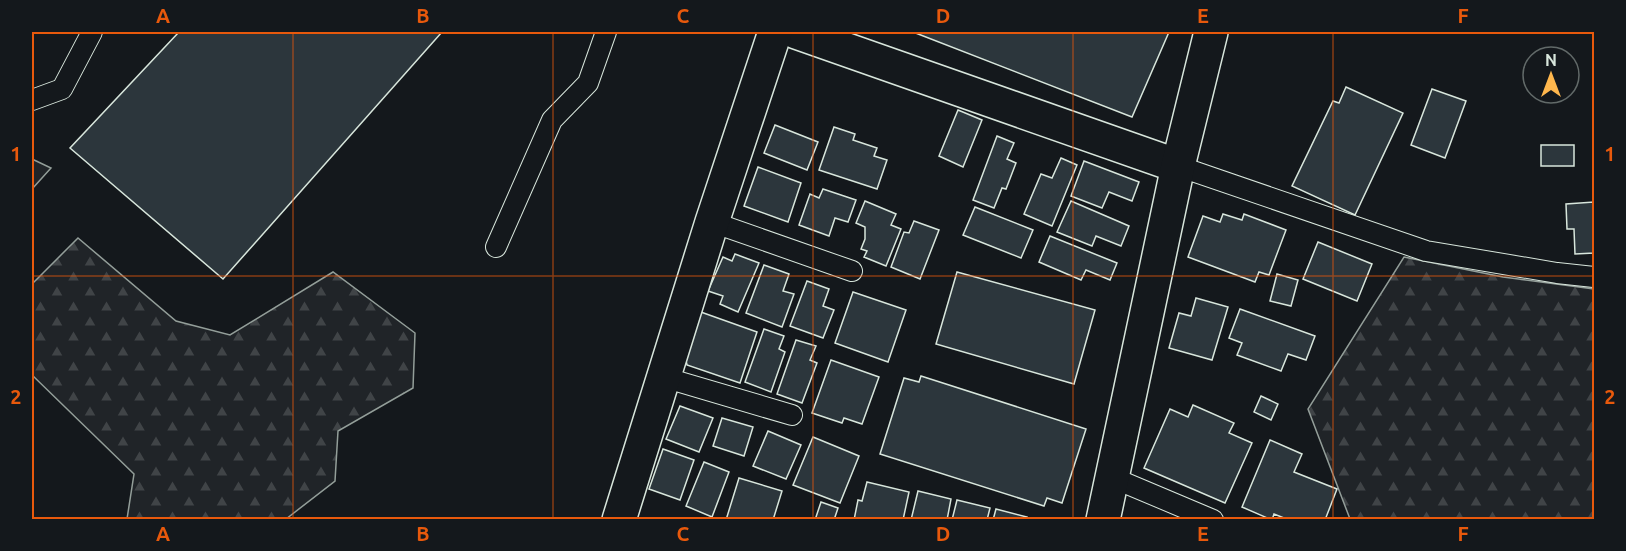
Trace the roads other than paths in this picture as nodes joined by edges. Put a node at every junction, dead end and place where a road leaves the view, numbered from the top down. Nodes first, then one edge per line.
1 (92, 32) edge
2 (606, 32) edge
3 (775, 32) edge
4 (796, 32) edge
5 (1211, 32) edge
6 (32, 100) edge
7 (1178, 166) junction
8 (712, 222) junction
9 (496, 247) dead end
10 (852, 271) dead end
11 (1594, 277) edge
12 (663, 377) junction
13 (792, 415) dead end
14 (1111, 477) junction
15 (627, 518) edge
16 (1102, 519) edge
17 (1213, 519) edge

1 - 6 lane
2 - 9 lane
3 - 8 street
4 - 7 street
5 - 7 street
7 - 11 lane
7 - 14 street
8 - 10 lane
8 - 12 street
12 - 13 lane
12 - 15 street
14 - 16 street
14 - 17 lane

